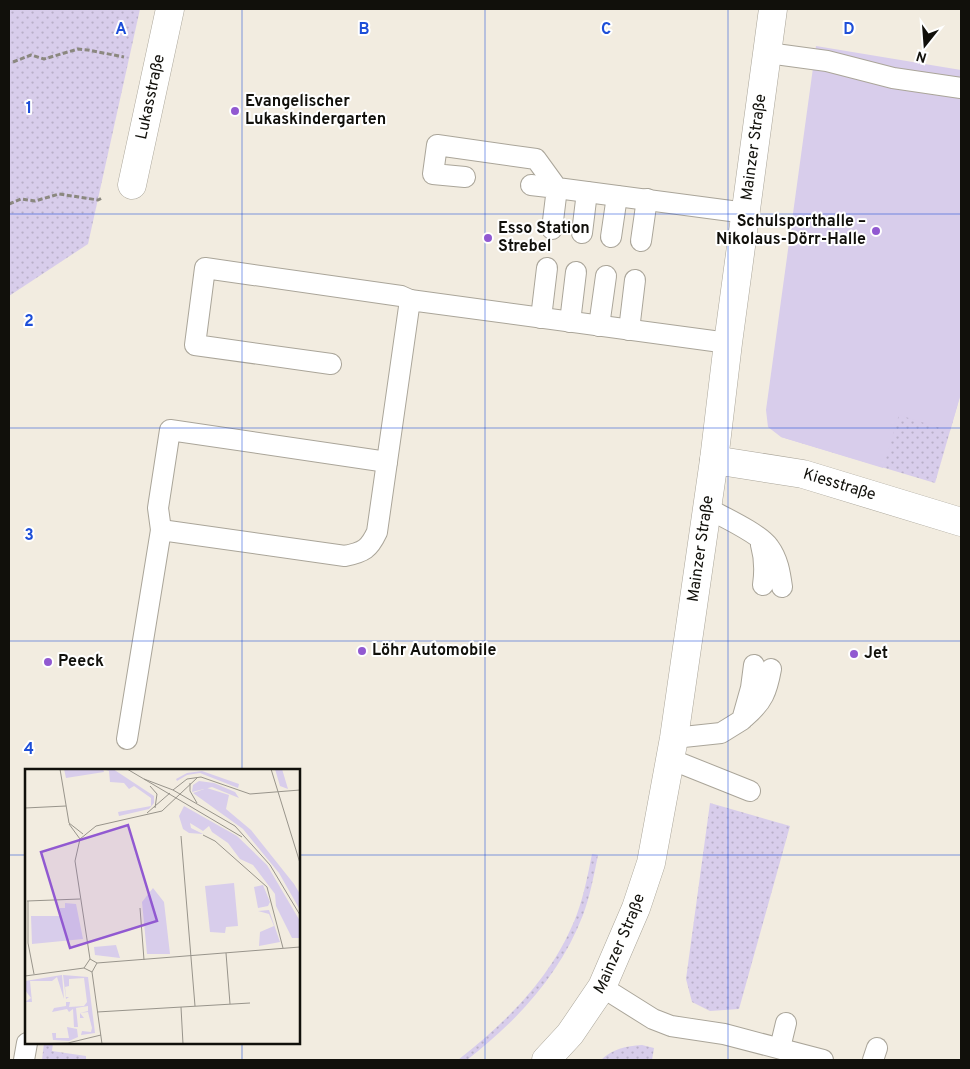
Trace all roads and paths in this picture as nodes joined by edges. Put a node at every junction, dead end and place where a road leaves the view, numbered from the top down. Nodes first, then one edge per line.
1 (170, 9) edge
2 (773, 9) edge
3 (768, 54) junction
4 (13, 62) dead end
5 (158, 63) junction
6 (961, 88) edge
7 (465, 177) dead end
8 (132, 185) joint
9 (531, 185) dead end
10 (557, 188) junction
11 (587, 192) junction
12 (617, 196) junction
13 (647, 199) junction
14 (9, 204) edge
15 (746, 213) junction
16 (552, 229) dead end
17 (582, 233) dead end
18 (611, 237) dead end
19 (641, 241) dead end
20 (547, 268) dead end
21 (576, 272) dead end
22 (606, 276) dead end
23 (635, 280) dead end
24 (410, 300) junction
25 (541, 318) junction
26 (570, 322) junction
27 (599, 326) junction
28 (629, 330) junction
29 (728, 343) junction
30 (331, 364) dead end
31 (714, 460) junction
32 (387, 462) junction
33 (707, 508) junction
34 (961, 522) edge
35 (161, 530) junction
36 (772, 586) dead end
37 (762, 667) dead end
38 (127, 739) dead end
39 (672, 748) junction
40 (750, 791) dead end
41 (602, 987) junction
42 (786, 1023) dead end
43 (27, 1044) edge
44 (780, 1048) junction
45 (24, 1060) edge
46 (546, 1060) edge
47 (823, 1060) edge

1 - 5 main road, Lukasstraße
2 - 3 main road, Mainzer Straße
3 - 6 lane
3 - 15 main road, Mainzer Straße
4 - 5 path
5 - 8 main road, Lukasstraße
7 - 10 lane
8 - 14 path
9 - 10 lane
10 - 11 lane
10 - 16 lane
11 - 12 lane
11 - 17 lane
12 - 13 lane
12 - 18 lane
13 - 15 lane
13 - 19 lane
15 - 29 main road, Mainzer Straße
20 - 25 lane
21 - 26 lane
22 - 27 lane
23 - 28 lane
24 - 25 lane
24 - 30 lane
24 - 32 lane
25 - 26 lane
26 - 27 lane
27 - 28 lane
28 - 29 lane
29 - 31 main road, Mainzer Straße
31 - 33 main road, Mainzer Straße
31 - 34 main road, Kiesstraße
32 - 35 lane
32 - 35 lane
33 - 36 lane
33 - 39 main road, Mainzer Straße
35 - 38 lane
37 - 39 lane
39 - 40 lane
39 - 41 main road, Mainzer Straße
41 - 44 lane
41 - 46 main road, Mainzer Straße
42 - 44 lane
43 - 45 lane
44 - 47 lane

